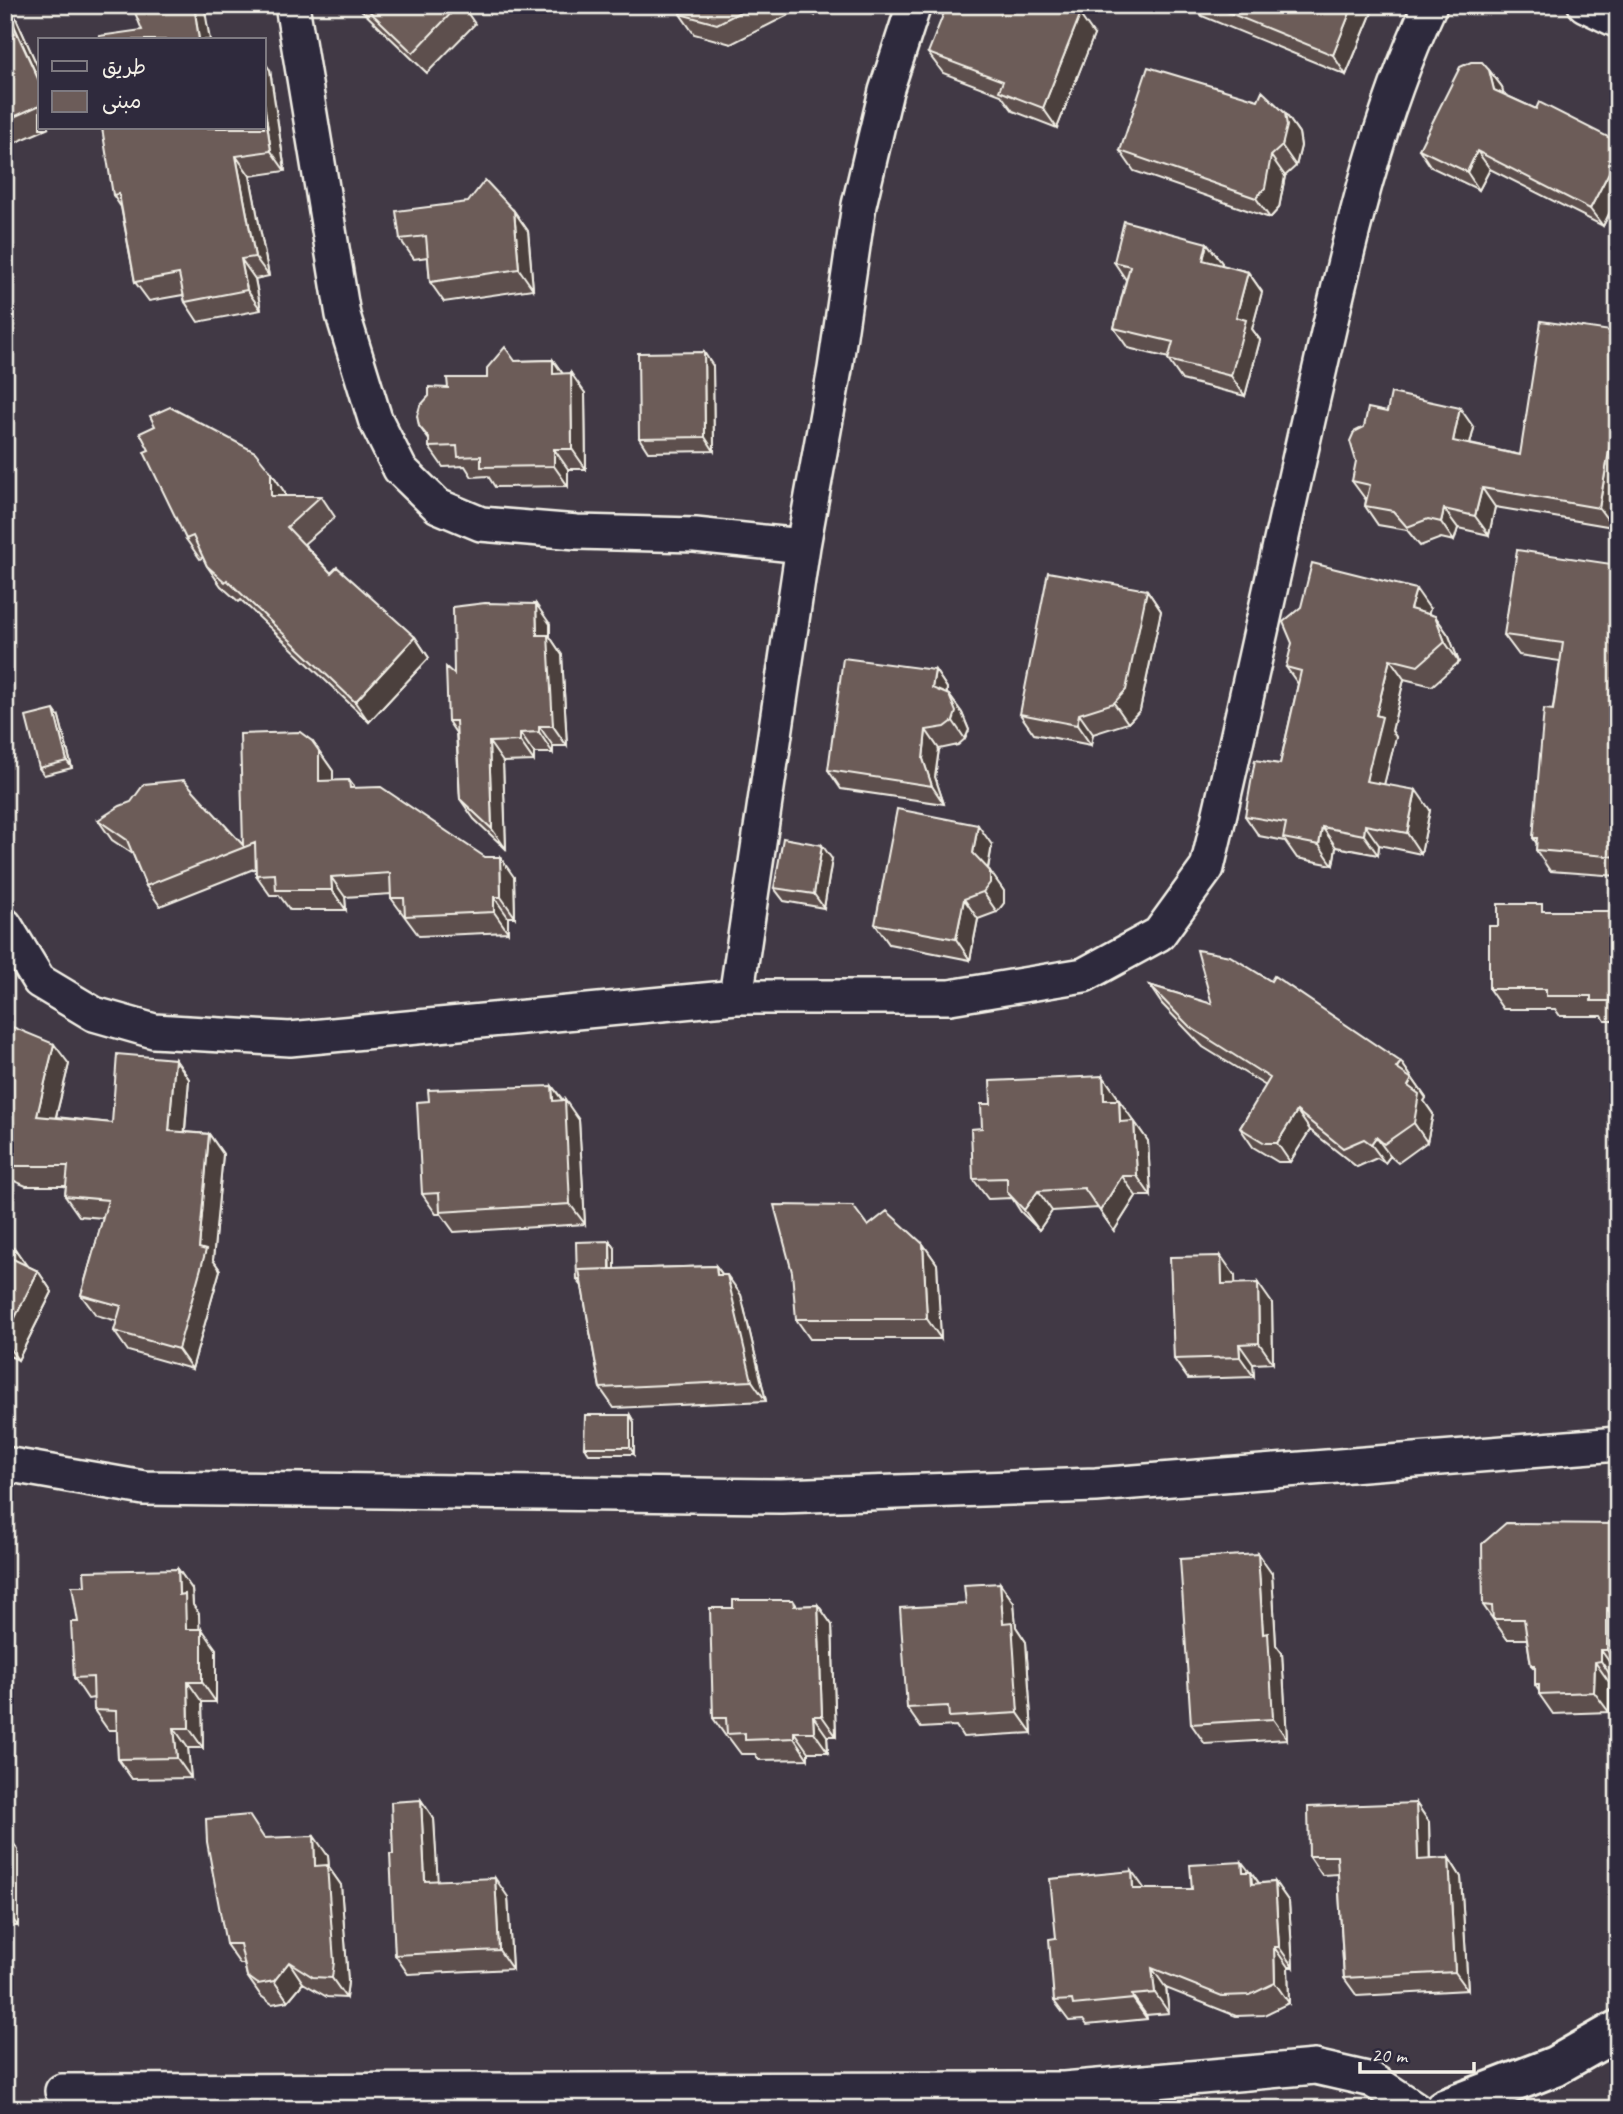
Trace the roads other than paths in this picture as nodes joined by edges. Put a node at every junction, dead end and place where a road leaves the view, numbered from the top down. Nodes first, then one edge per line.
1 (292, 5) edge
2 (915, 5) edge
3 (1430, 5) edge
4 (1586, 5) edge
5 (1618, 21) edge
6 (803, 545) junction
7 (5, 925) edge
8 (736, 998) junction
9 (1618, 1444) edge
10 (5, 1464) edge
11 (1618, 2030) edge
12 (62, 2091) dead end
13 (1416, 2109) edge
14 (1444, 2109) edge

1 - 6 street
2 - 6 street
3 - 8 street
4 - 5 street
6 - 8 street
7 - 8 street
9 - 10 street
11 - 14 street
12 - 13 street

